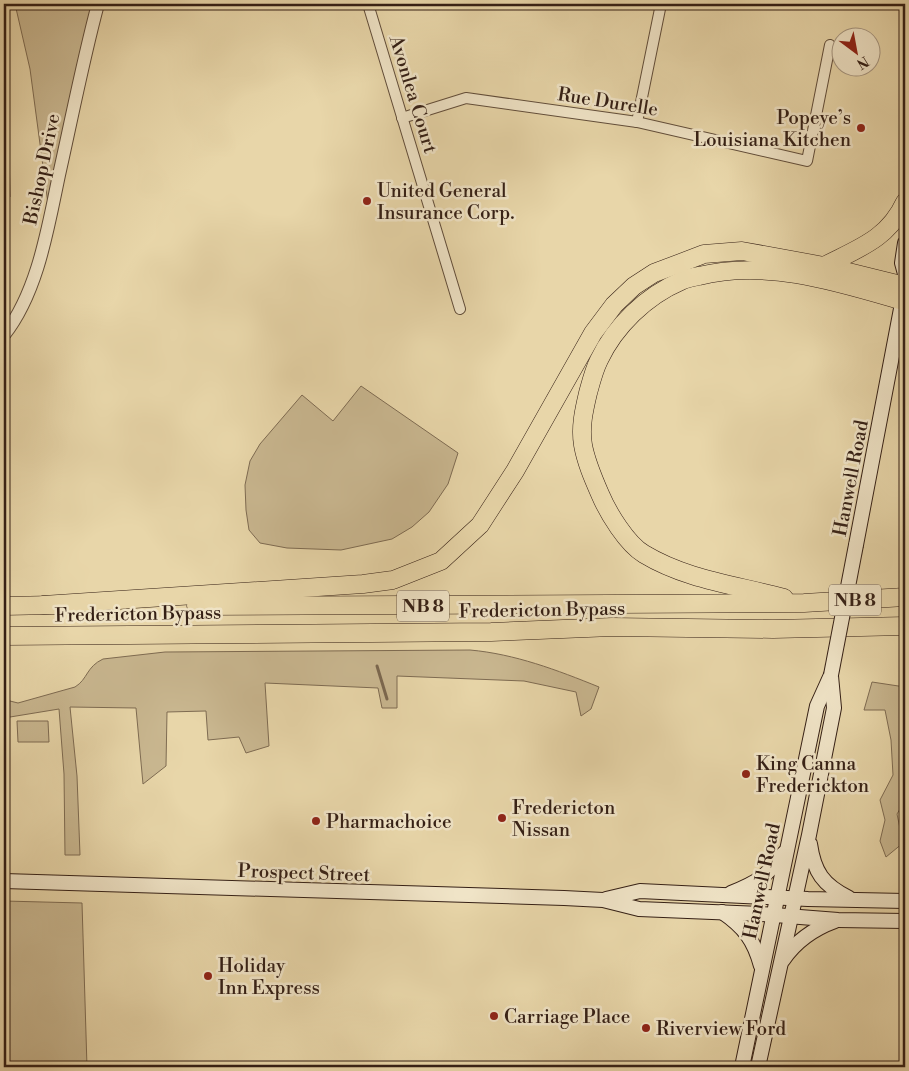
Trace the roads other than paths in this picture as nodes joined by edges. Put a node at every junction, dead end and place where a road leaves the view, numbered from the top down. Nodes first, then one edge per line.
1 (98, 4) edge
2 (368, 4) edge
3 (661, 4) edge
4 (830, 45) dead end
5 (402, 118) junction
6 (637, 122) junction
7 (905, 202) edge
8 (905, 243) edge
9 (824, 266) junction
10 (905, 274) edge
11 (904, 291) edge
12 (460, 309) dead end
13 (4, 335) edge
14 (905, 597) edge
15 (804, 603) junction
16 (43, 605) junction
17 (4, 606) edge
18 (905, 626) edge
19 (872, 627) junction
20 (905, 633) edge
21 (4, 636) edge
22 (831, 675) junction
23 (809, 835) junction
24 (788, 848) junction
25 (4, 881) edge
26 (727, 895) junction
27 (777, 898) junction
28 (794, 898) junction
29 (603, 900) junction
30 (852, 900) junction
31 (905, 901) edge
32 (722, 912) junction
33 (774, 915) junction
34 (790, 916) junction
35 (838, 920) junction
36 (905, 920) edge
37 (780, 964) junction
38 (762, 969) junction
39 (742, 1067) edge
40 (758, 1067) edge

1 - 13 street, Bishop Drive
2 - 5 street, Avonlea Court
3 - 6 street
4 - 6 street, Rue Durelle
5 - 6 street, Rue Durelle
5 - 12 street, Avonlea Court
7 - 9 highway
8 - 10 main road
9 - 11 highway
9 - 16 highway
11 - 15 highway
11 - 22 main road, Hanwell Road, bridge
14 - 15 highway, NB 8
15 - 16 highway, Fredericton Bypass / NB 8
16 - 17 highway, Fredericton Bypass / NB 8
18 - 19 highway, NB 8
19 - 20 highway
19 - 21 highway, Fredericton Bypass / NB 8
22 - 23 main road, Hanwell Road
22 - 24 main road, Hanwell Road
23 - 28 main road, Hanwell Road
23 - 30 main road
24 - 26 main road
24 - 27 main road, Hanwell Road
25 - 29 main road, Prospect Street
26 - 27 main road, Prospect Street
26 - 29 main road, Prospect Street
27 - 28 main road, Prospect Street
27 - 33 main road, Hanwell Road
28 - 30 main road, Prospect Street
28 - 34 main road, Hanwell Road
29 - 32 main road, Prospect Street
30 - 31 main road, Prospect Street
32 - 33 main road, Prospect Street
32 - 38 main road
33 - 34 main road, Prospect Street
33 - 38 main road, Hanwell Road
34 - 35 main road, Prospect Street
34 - 37 main road, Hanwell Road
35 - 36 main road, Prospect Street
35 - 37 main road
37 - 40 main road, Hanwell Road
38 - 39 main road, Hanwell Road

